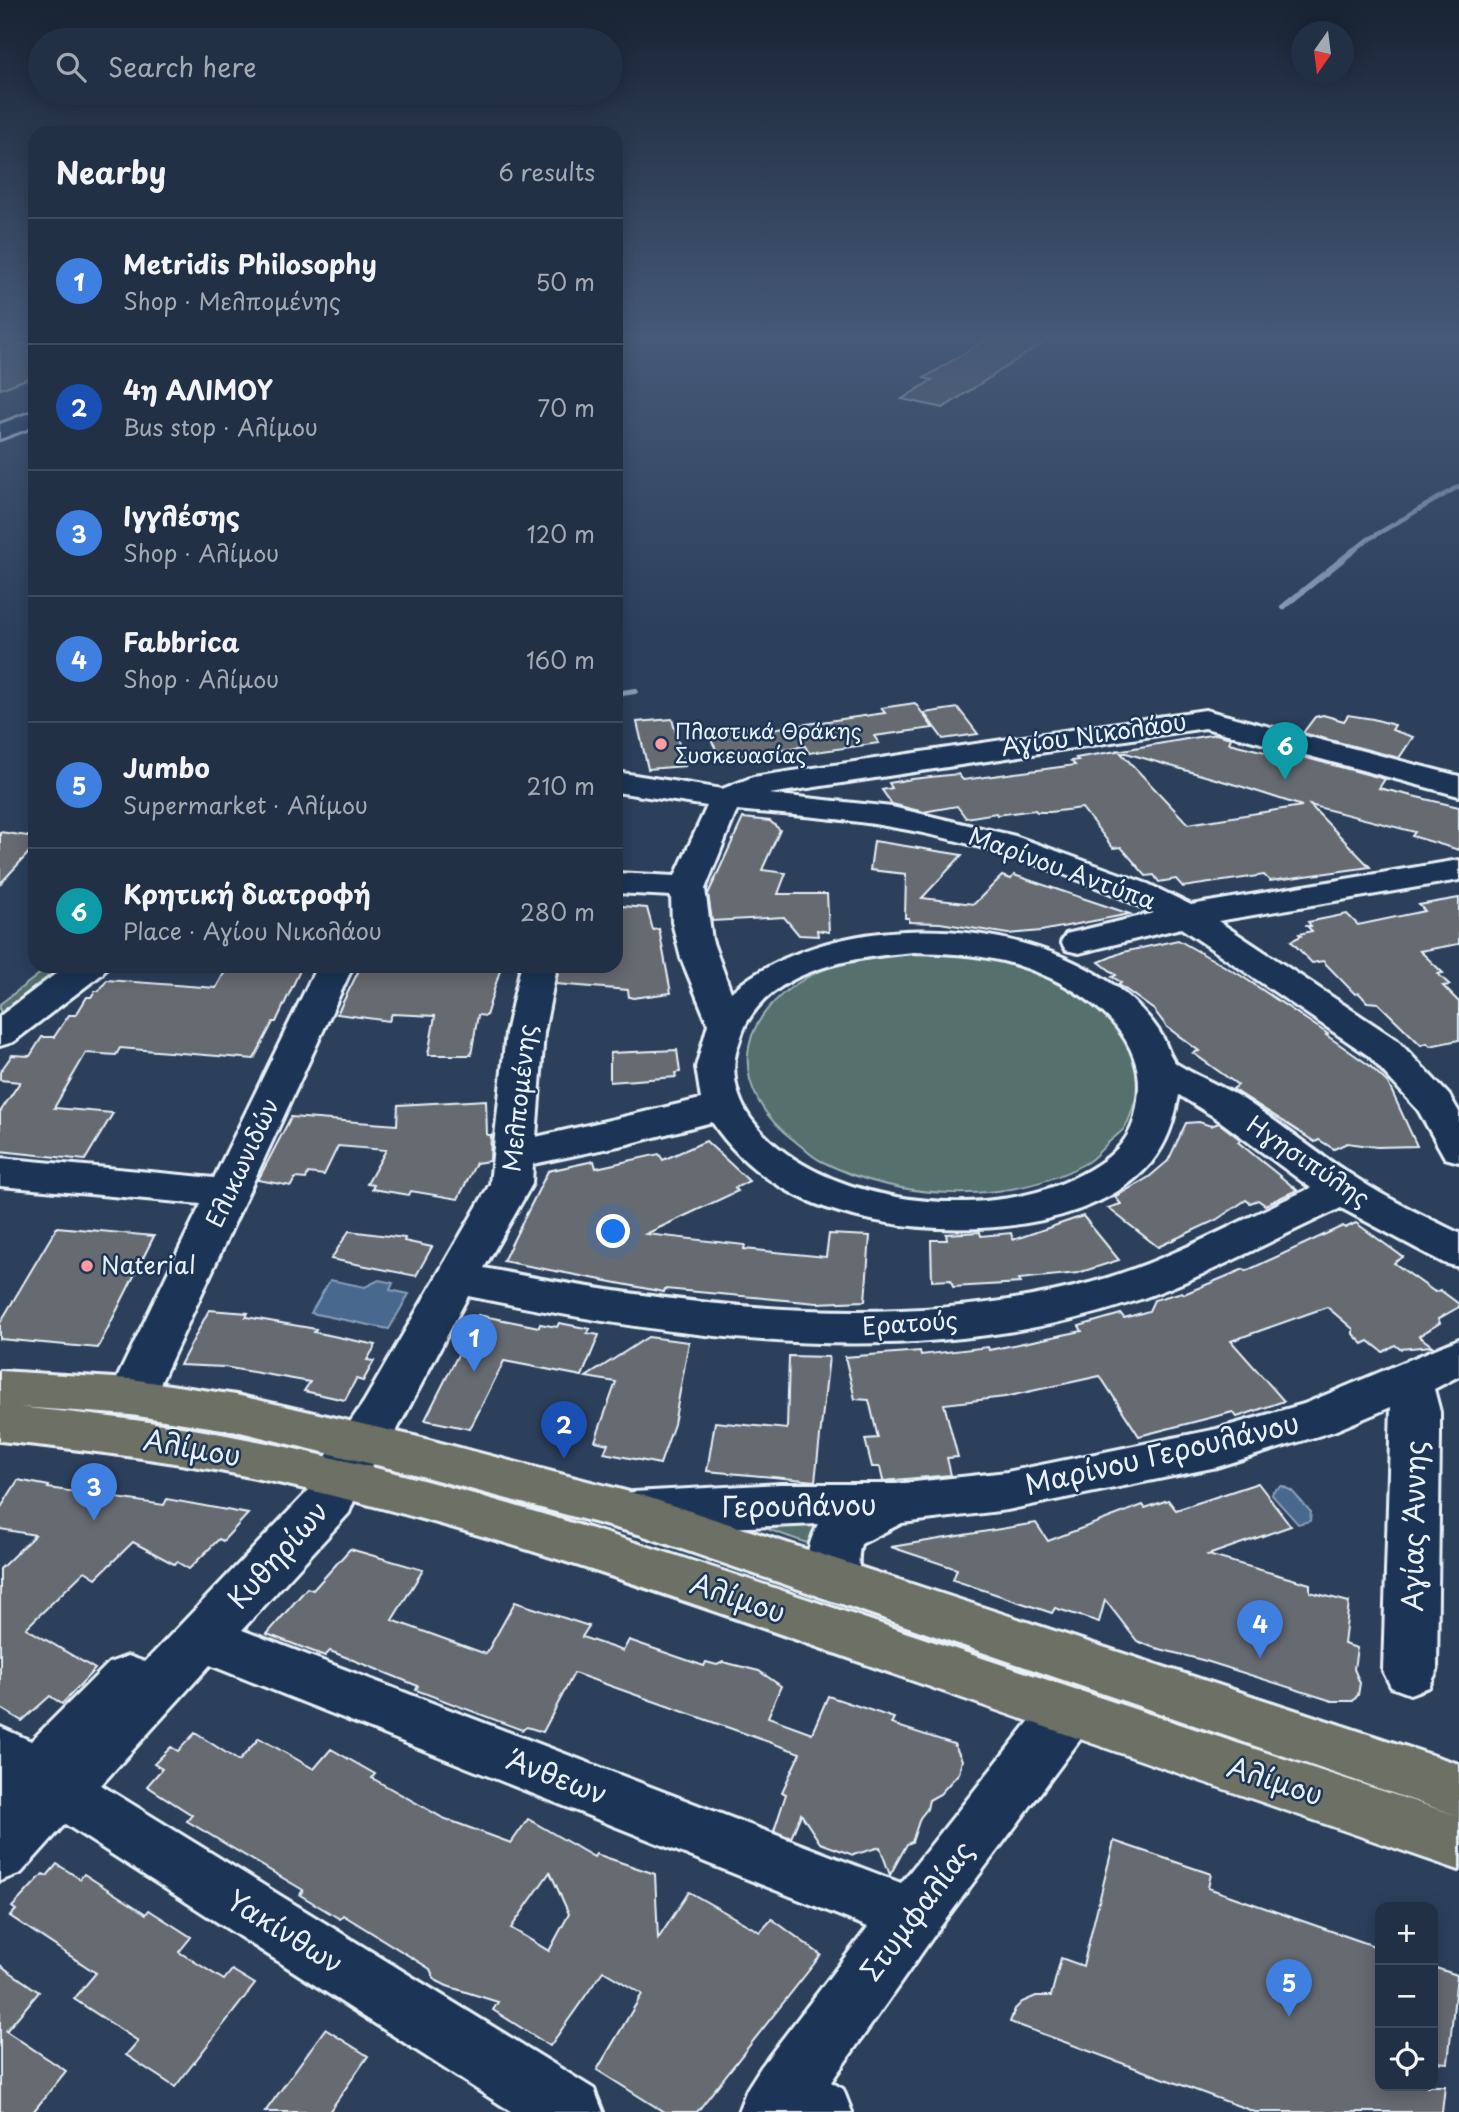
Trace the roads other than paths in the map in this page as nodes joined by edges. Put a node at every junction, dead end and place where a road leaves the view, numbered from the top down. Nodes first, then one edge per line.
1 (623, 783) edge
2 (1459, 786) edge
3 (726, 799) junction
4 (1459, 870) edge
5 (623, 883) edge
6 (688, 887) junction
7 (1186, 916) junction
8 (1079, 942) dead end
9 (80, 973) edge
10 (332, 973) edge
11 (538, 973) edge
12 (726, 1023) junction
13 (0, 1034) edge
14 (1159, 1070) junction
15 (723, 1106) junction
16 (1459, 1149) edge
17 (514, 1156) junction
18 (0, 1172) edge
19 (1343, 1190) junction
20 (229, 1193) junction
21 (1459, 1252) edge
22 (456, 1278) junction
23 (1459, 1356) edge
24 (1409, 1381) junction
25 (0, 1388) edge
26 (131, 1397) junction
27 (0, 1423) edge
28 (350, 1460) junction
29 (896, 1504) junction
30 (631, 1512) junction
31 (836, 1581) junction
32 (201, 1638) junction
33 (1410, 1671) dead end
34 (1069, 1712) junction
35 (24, 1782) edge
36 (1459, 1790) edge
37 (1459, 1843) edge
38 (0, 1853) edge
39 (913, 1916) junction
40 (791, 2105) edge
41 (571, 2112) edge

1 - 3 street, Μαρίνου Αντύπα
2 - 3 street, Αγίου Νικολάου
3 - 6 street
3 - 7 street, Μαρίνου Αντύπα
4 - 7 street
5 - 6 street
6 - 12 street
7 - 8 street
7 - 16 street, Μαρίνου Αντύπα
9 - 13 street
10 - 20 street, Ελικωνιδών
11 - 17 street, Μελπομένης
12 - 14 street
12 - 15 street
14 - 15 street
14 - 19 street, Ηγησιπύλης
15 - 17 street
17 - 22 street, Μελπομένης
18 - 20 street
19 - 21 street, Ηγησιπύλης
19 - 22 street, Ερατούς
20 - 26 street, Ελικωνιδών
22 - 28 street, Μελπομένης
23 - 24 street, Μαρίνου Γερουλάνου
24 - 29 street, Μαρίνου Γερουλάνου
24 - 33 street, Αγίας Άννης
25 - 26 main road, Αλίμου
26 - 28 main road, Αλίμου
27 - 28 main road, Αλίμου
28 - 30 main road, Αλίμου
28 - 32 street, Κυθηρίων
28 - 34 main road, Αλίμου
28 - 35 street, Κυθηρίων
29 - 30 street, Γερουλάνου
29 - 31 street, Γερουλάνου
30 - 31 main road, Αλίμου
31 - 36 main road, Αλίμου
32 - 35 street, Κυθηρίων
32 - 39 street, Άνθεων
34 - 37 main road, Αλίμου
34 - 39 street, Στυμφαλίας
35 - 38 street, Κυθηρίων
35 - 41 street, Υακίνθων
39 - 40 street, Στυμφαλίας

